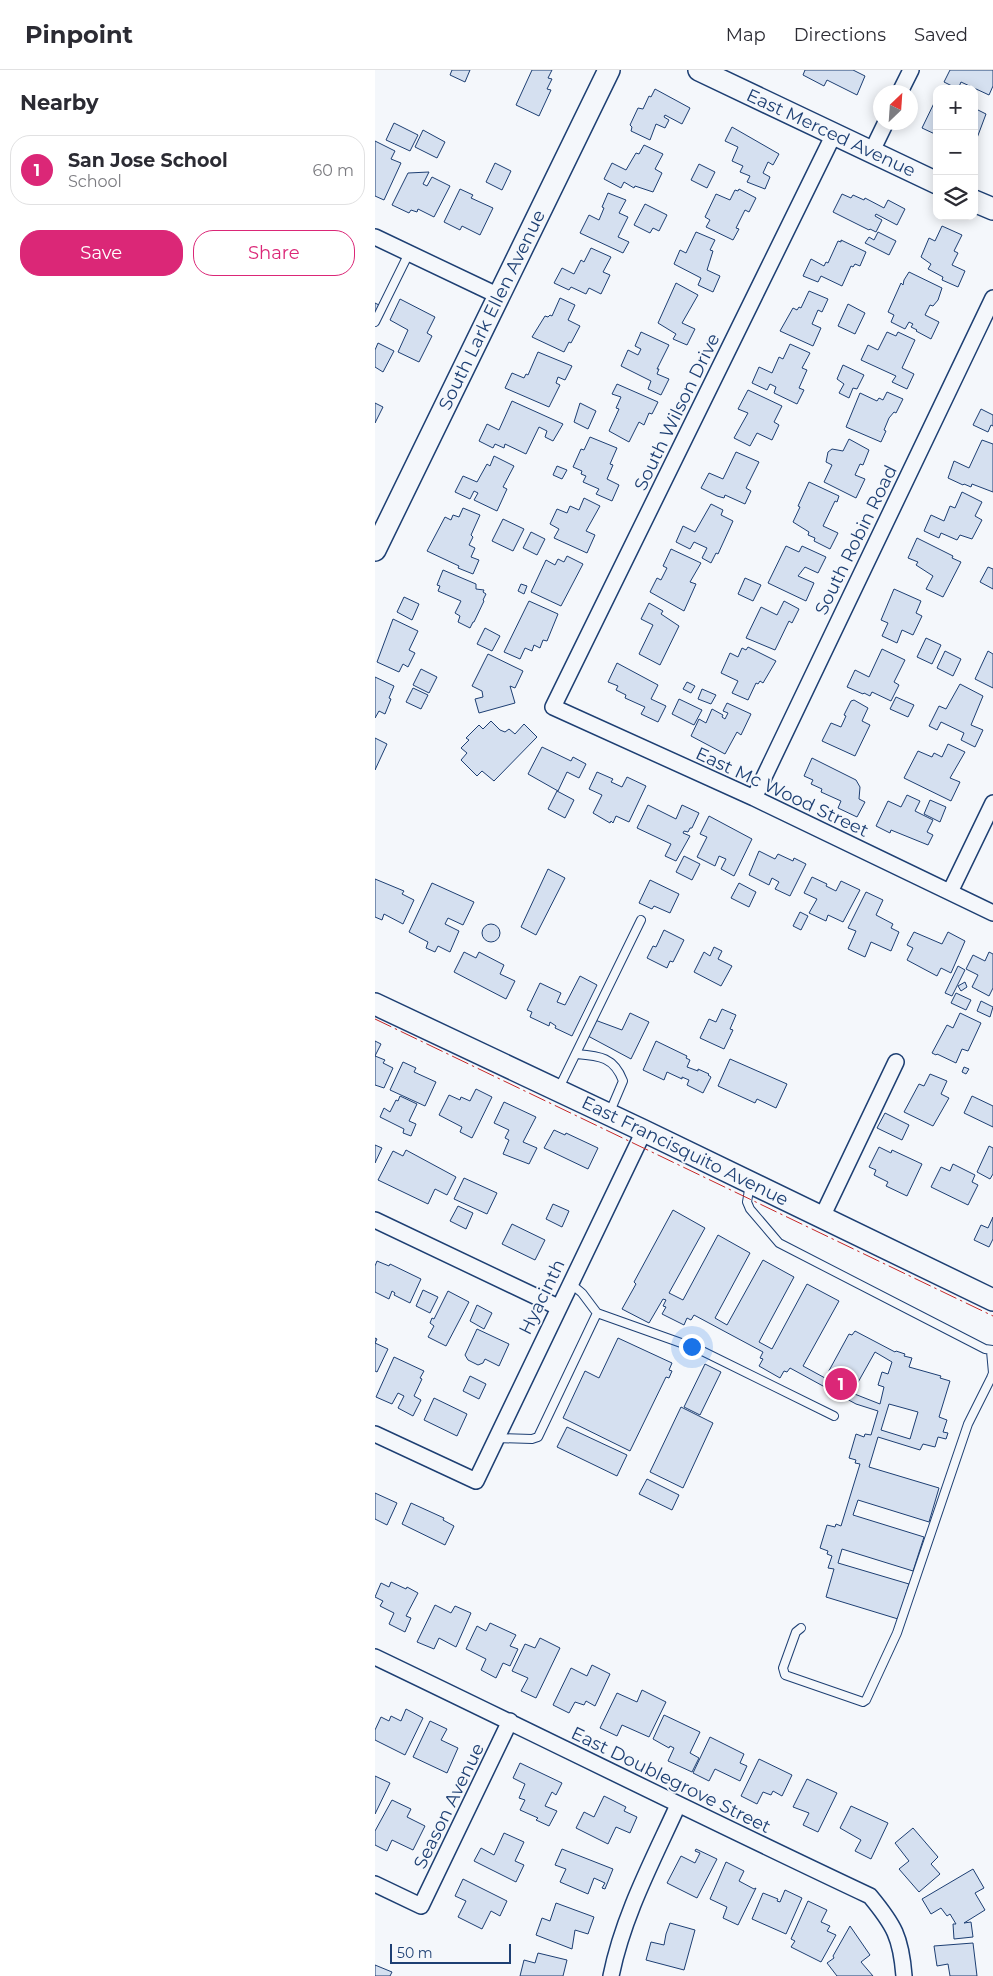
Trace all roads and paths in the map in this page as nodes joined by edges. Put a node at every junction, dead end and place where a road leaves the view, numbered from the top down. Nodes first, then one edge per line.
1 (609, 70) edge
2 (699, 70) edge
3 (911, 70) edge
4 (904, 85) edge
5 (882, 130) edge
6 (834, 134) junction
7 (871, 153) junction
8 (933, 181) edge
9 (978, 203) edge
10 (993, 209) edge
11 (375, 237) edge
12 (409, 253) junction
13 (499, 296) junction
14 (993, 298) edge
15 (375, 322) edge
16 (375, 550) edge
17 (553, 707) joint
18 (753, 798) junction
19 (993, 803) edge
20 (950, 892) junction
21 (993, 913) edge
22 (641, 920) dead end
23 (375, 1004) edge
24 (576, 1054) junction
25 (895, 1062) dead end
26 (558, 1090) junction
27 (609, 1114) junction
28 (644, 1130) junction
29 (751, 1182) junction
30 (822, 1217) junction
31 (375, 1220) edge
32 (570, 1282) junction
33 (993, 1300) edge
34 (558, 1307) junction
35 (597, 1313) junction
36 (992, 1350) edge
37 (834, 1416) dead end
38 (375, 1434) edge
39 (496, 1438) junction
40 (801, 1628) dead end
41 (375, 1657) edge
42 (510, 1721) junction
43 (678, 1806) junction
44 (375, 1884) edge
45 (611, 1976) edge
46 (904, 1976) edge

1 - 13 street, South Lark Ellen Avenue
2 - 6 street, East Merced Avenue
3 - 4 street
5 - 7 street
6 - 7 street, East Merced Avenue
6 - 17 street, South Wilson Drive
7 - 8 street, East Merced Avenue
9 - 10 street
11 - 12 street
12 - 13 street
12 - 15 lane
13 - 16 street, South Lark Ellen Avenue
14 - 18 street, South Robin Road
17 - 18 street, East Mc Wood Street
18 - 20 street, East Mc Wood Street
19 - 20 street
20 - 21 street, East Mc Wood Street
22 - 24 lane
23 - 26 street, East Francisquito Avenue
24 - 26 lane
24 - 27 lane
25 - 30 street
26 - 27 street, East Francisquito Avenue
27 - 28 street, East Francisquito Avenue
28 - 29 street, East Francisquito Avenue
28 - 32 street, Hyacinth
29 - 30 street, East Francisquito Avenue
29 - 36 lane
30 - 33 street, East Francisquito Avenue
31 - 34 street
32 - 34 street, Hyacinth
32 - 35 lane
34 - 39 street, Hyacinth
35 - 37 lane
35 - 39 lane
36 - 40 lane
38 - 39 street, Hyacinth
41 - 42 street, East Doublegrove Street
42 - 43 street, East Doublegrove Street
42 - 44 street, Season Avenue
43 - 45 street
43 - 46 street, East Doublegrove Street

